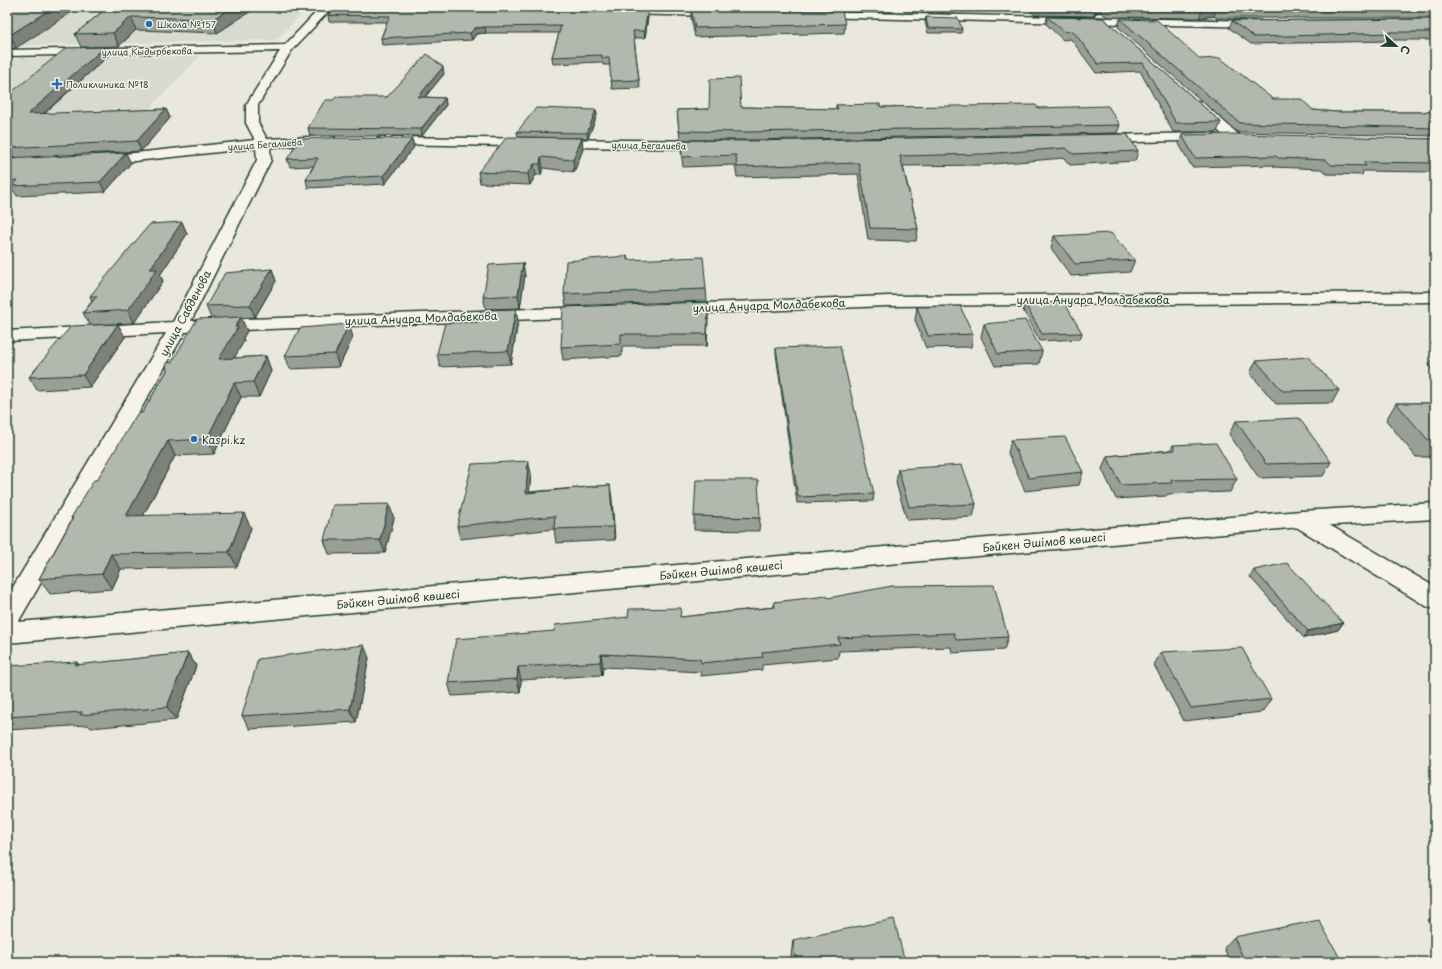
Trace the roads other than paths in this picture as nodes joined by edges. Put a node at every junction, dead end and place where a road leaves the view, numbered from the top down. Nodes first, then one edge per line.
1 (327, 7) edge
2 (1094, 7) edge
3 (374, 8) edge
4 (610, 11) edge
5 (729, 13) edge
6 (807, 15) edge
7 (1104, 22) junction
8 (1271, 24) edge
9 (1115, 32) edge
10 (288, 48) junction
11 (7, 53) edge
12 (1186, 95) edge
13 (1234, 137) junction
14 (1249, 138) edge
15 (341, 140) edge
16 (1090, 140) edge
17 (373, 141) edge
18 (263, 143) junction
19 (723, 146) edge
20 (88, 160) edge
21 (1435, 297) edge
22 (665, 309) edge
23 (609, 311) edge
24 (179, 327) junction
25 (7, 336) edge
26 (1435, 511) edge
27 (1301, 519) junction
28 (1435, 598) edge
29 (7, 620) edge
30 (7, 633) edge

1 - 3 street
1 - 10 street, улица Сабденова
2 - 7 street
4 - 5 street
6 - 7 street
7 - 8 street
7 - 9 street
10 - 11 street, улица Кыдырбекова
10 - 18 street, улица Сабденова
12 - 13 street
13 - 14 street
13 - 16 street
15 - 18 street, улица Бегалиева
17 - 19 street, улица Бегалиева
18 - 20 street, улица Бегалиева
18 - 24 street, улица Сабденова
21 - 22 street, улица Ануара Молдабекова
23 - 24 street, улица Ануара Молдабекова
24 - 25 street, улица Ануара Молдабекова
24 - 29 street, улица Сабденова
26 - 27 street, Бәйкен Әшімов көшесі
27 - 28 street
27 - 30 street, Бәйкен Әшімов көшесі

